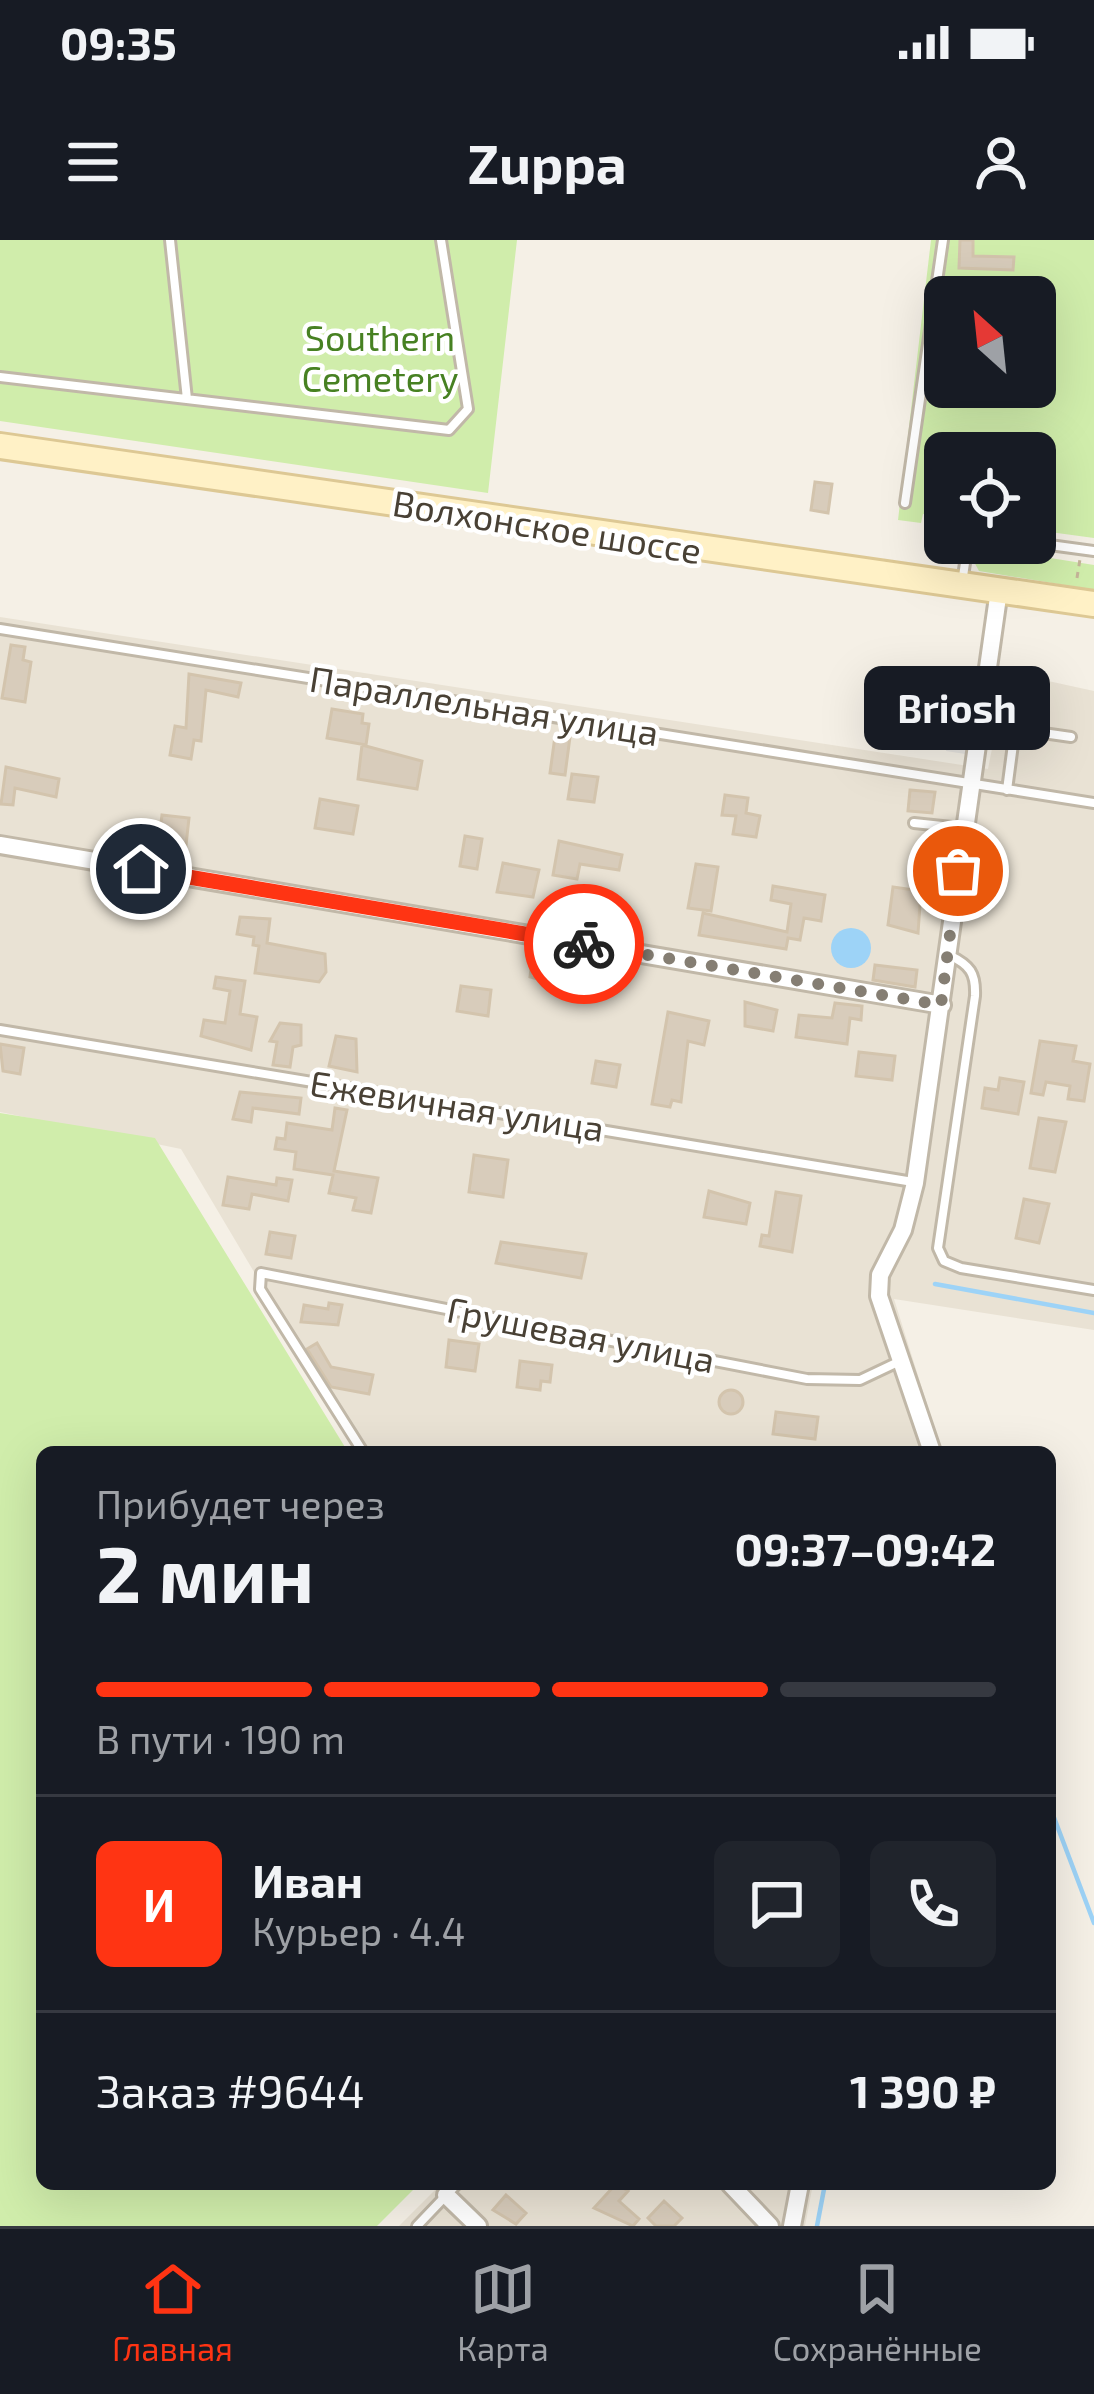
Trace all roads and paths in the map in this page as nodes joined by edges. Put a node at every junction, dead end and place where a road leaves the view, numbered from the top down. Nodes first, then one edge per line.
1 (170, 240) edge
2 (441, 240) edge
3 (943, 240) edge
4 (0, 377) edge
5 (187, 398) junction
6 (0, 446) edge
7 (905, 503) dead end
8 (1056, 545) edge
9 (1094, 551) edge
10 (1080, 559) dead end
11 (965, 564) edge
12 (962, 584) junction
13 (999, 590) junction
14 (1085, 595) edge
15 (0, 628) edge
16 (1071, 737) dead end
17 (968, 784) junction
18 (1007, 790) junction
19 (1094, 803) edge
20 (914, 824) dead end
21 (963, 828) junction
22 (0, 845) edge
23 (949, 956) junction
24 (941, 1005) junction
25 (0, 1030) edge
26 (915, 1183) junction
27 (1094, 1290) edge
28 (899, 1362) junction
29 (359, 1446) edge
30 (930, 1446) edge
31 (452, 2190) edge
32 (736, 2190) edge
33 (799, 2190) edge
34 (417, 2226) edge
35 (478, 2226) edge
36 (770, 2226) edge
37 (792, 2226) edge

1 - 5 lane
2 - 5 lane
3 - 7 lane
4 - 5 lane
6 - 12 main road, Волхонское шоссе
8 - 9 lane
10 - 14 path
11 - 12 lane
12 - 13 main road, Волхонское шоссе
13 - 14 main road, Волхонское шоссе
13 - 17 street
15 - 17 lane, Параллельная улица
16 - 18 lane
17 - 18 lane, Параллельная улица
17 - 21 street
18 - 19 lane, Параллельная улица
20 - 21 lane
21 - 23 street
22 - 24 street
23 - 24 street
23 - 27 lane
24 - 26 street
25 - 26 lane, Ежевичная улица
26 - 28 street
28 - 29 lane, Грушевая улица
28 - 30 street
31 - 34 lane
31 - 35 street
32 - 36 street
33 - 37 street

